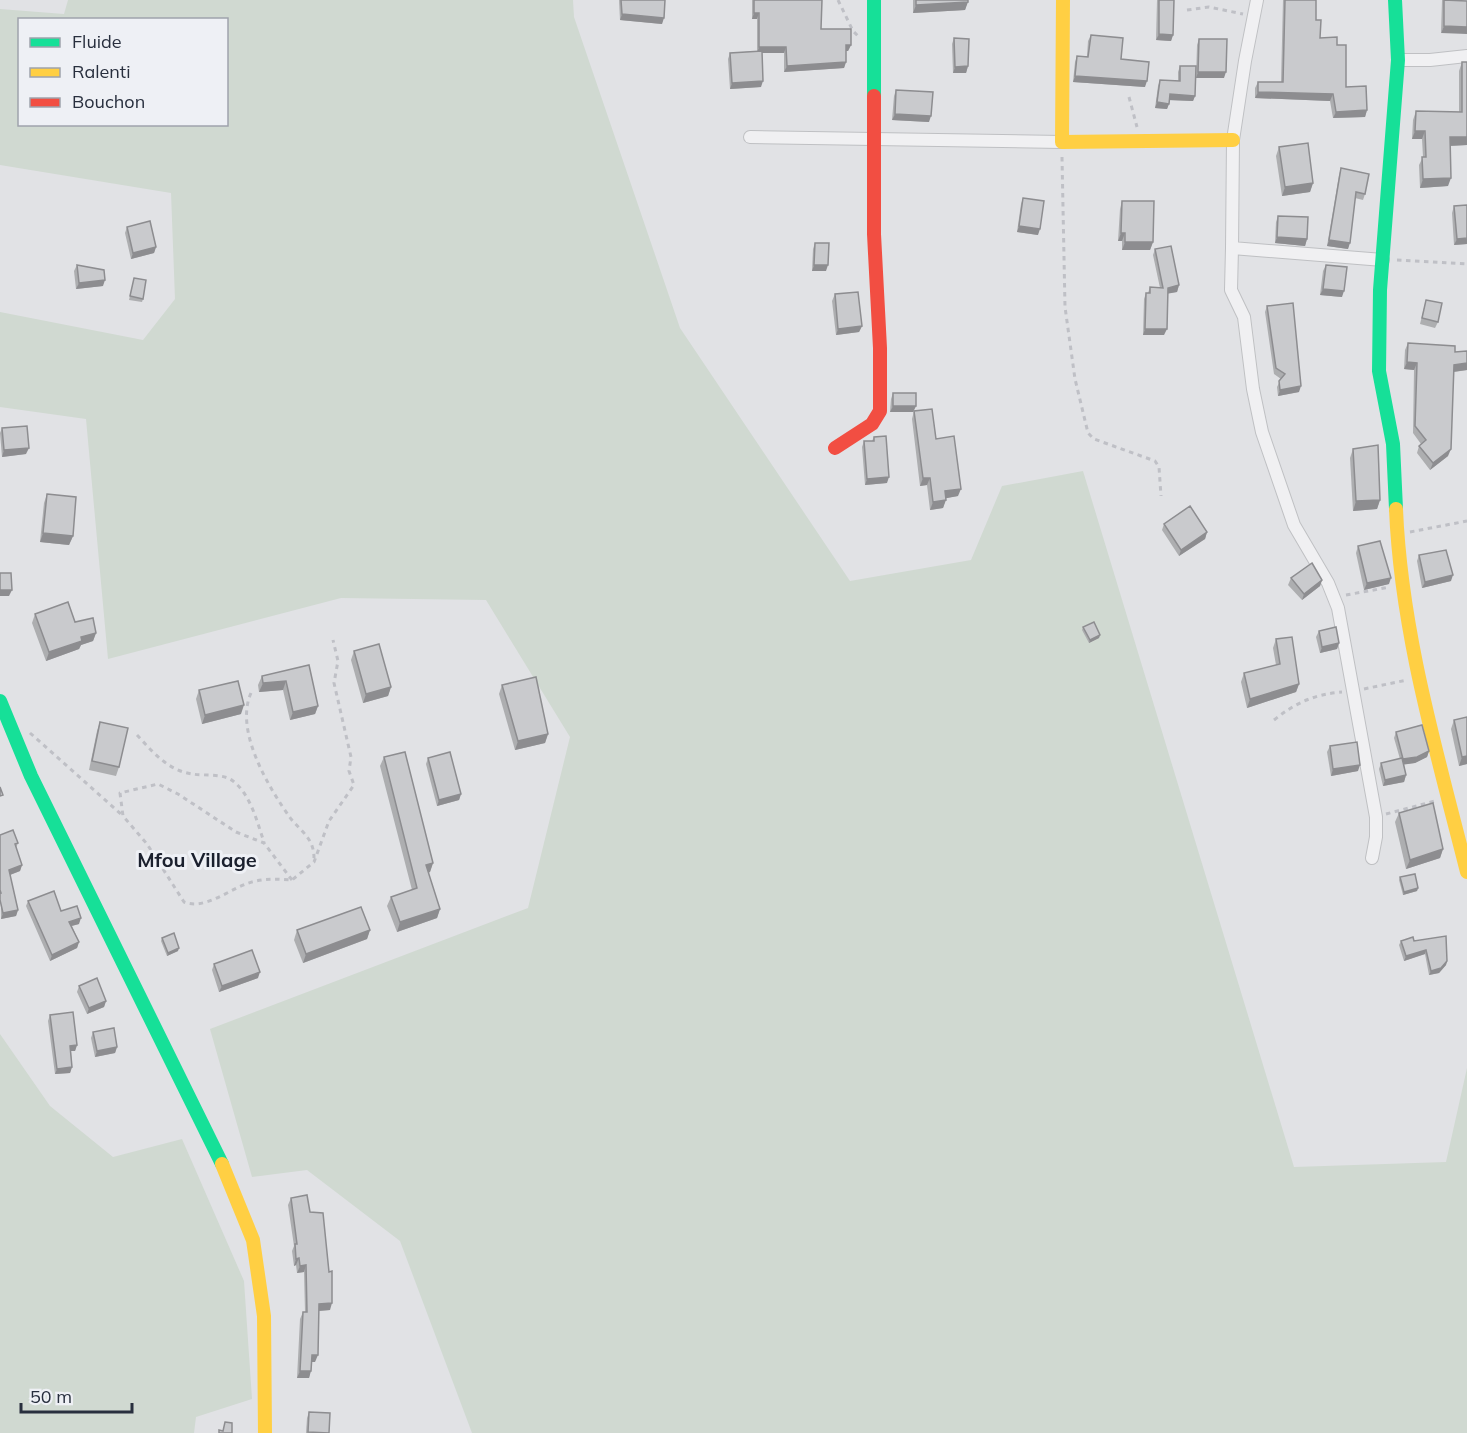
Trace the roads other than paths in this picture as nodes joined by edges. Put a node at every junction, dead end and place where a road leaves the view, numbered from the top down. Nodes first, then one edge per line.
1 (873, 0) edge
2 (1063, 0) edge
3 (1257, 0) edge
4 (1395, 0) edge
5 (1467, 56) edge
6 (1398, 60) junction
7 (750, 137) dead end
8 (1233, 140) junction
9 (876, 141) junction
10 (1062, 142) junction
11 (1232, 249) junction
12 (1383, 260) junction
13 (835, 448) dead end
14 (0, 701) edge
15 (1372, 858) dead end
16 (1467, 872) edge
17 (266, 1433) edge

1 - 9 street
2 - 10 street
3 - 8 street
4 - 6 street
5 - 6 street
6 - 12 street
7 - 9 street
8 - 10 street
8 - 11 street
9 - 10 street
9 - 13 street
11 - 12 street
11 - 15 street
12 - 16 street
14 - 17 street

